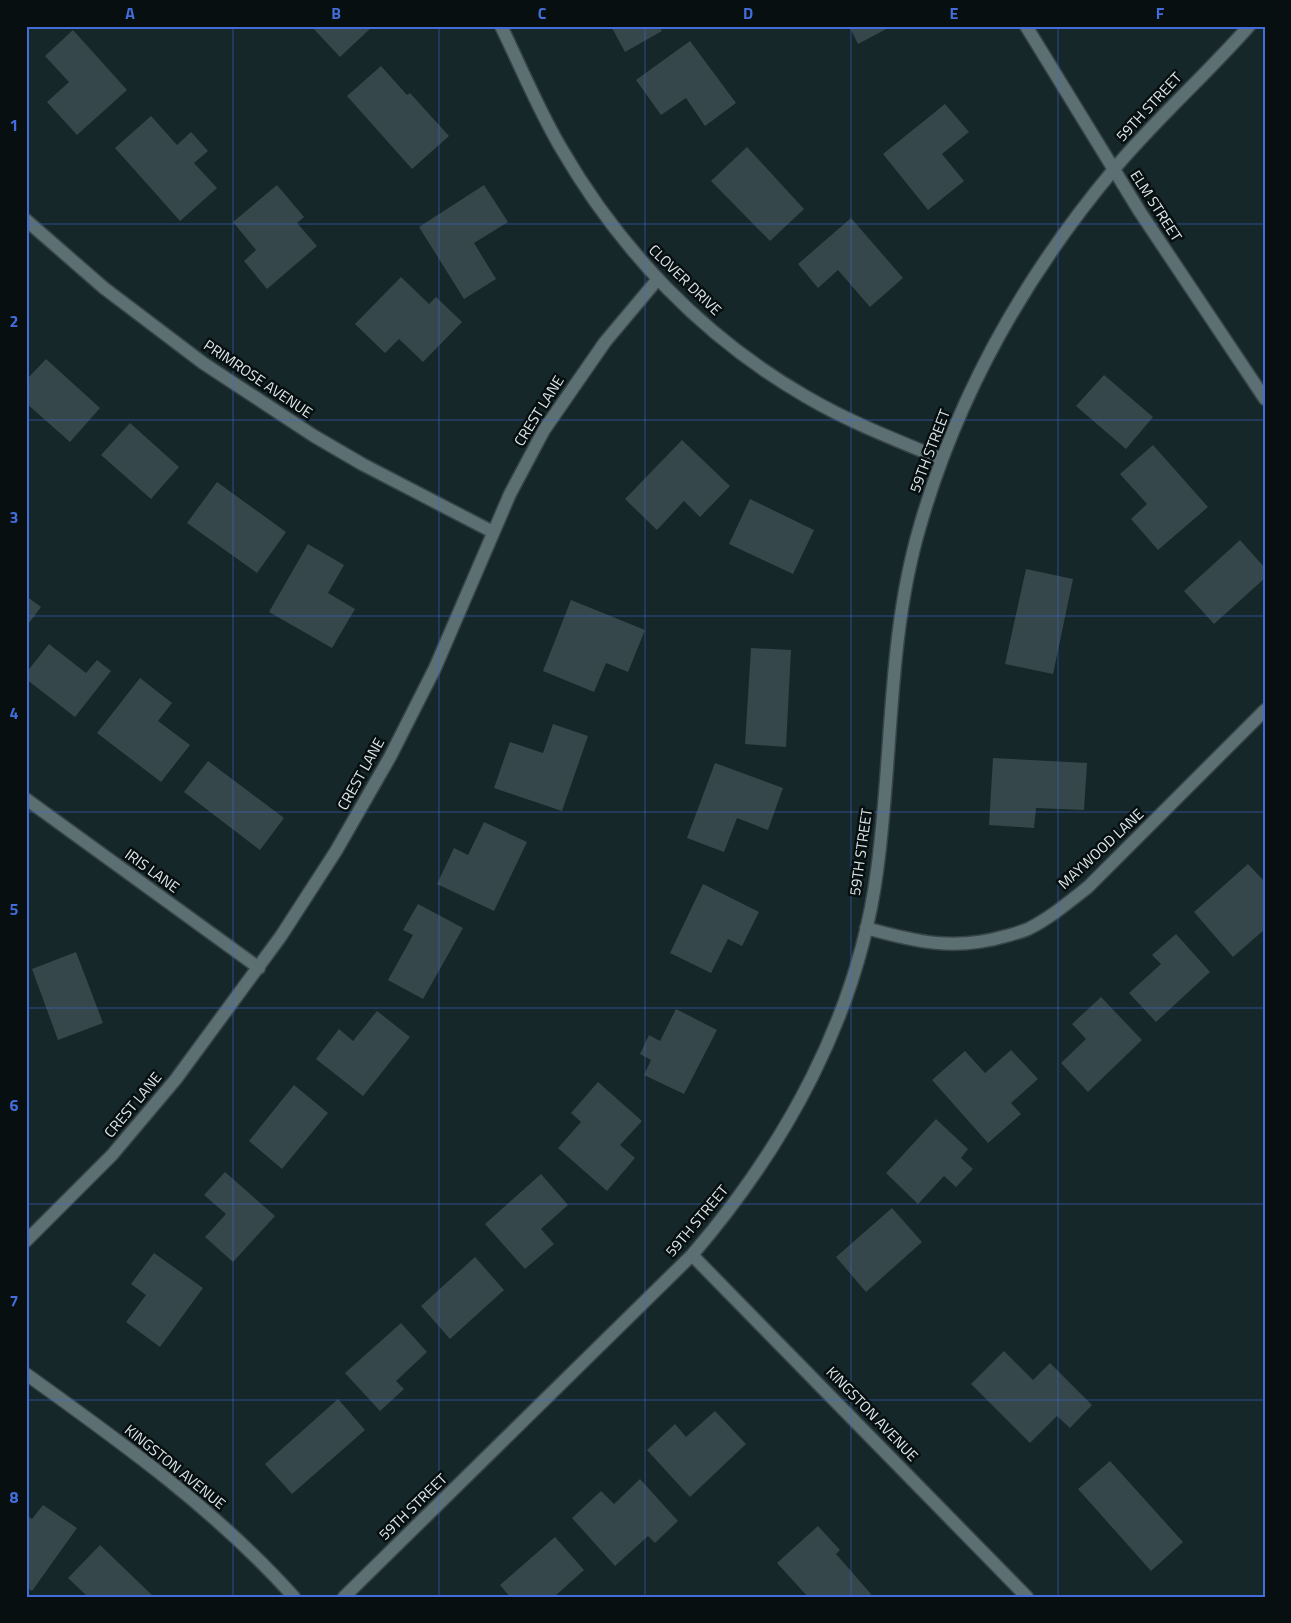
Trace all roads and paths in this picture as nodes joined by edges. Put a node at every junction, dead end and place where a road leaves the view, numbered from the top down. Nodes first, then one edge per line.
1 (501, 26) edge
2 (1026, 26) edge
3 (1249, 26) edge
4 (1114, 170) junction
5 (26, 220) edge
6 (657, 280) junction
7 (1265, 398) edge
8 (942, 459) junction
9 (493, 532) junction
10 (1265, 710) edge
11 (26, 799) edge
12 (866, 928) junction
13 (259, 968) junction
14 (26, 1241) edge
15 (692, 1255) junction
16 (26, 1374) edge
17 (294, 1597) edge
18 (344, 1597) edge
19 (1027, 1597) edge

1 - 6 street, CLOVER DRIVE
2 - 4 street, ELM STREET
3 - 4 street, 59TH STREET
4 - 7 street, ELM STREET
4 - 8 street, 59TH STREET
5 - 9 street, PRIMROSE AVENUE
6 - 8 street, CLOVER DRIVE
6 - 9 street, CREST LANE
8 - 12 street, 59TH STREET
9 - 13 street, CREST LANE
10 - 12 street, MAYWOOD LANE
11 - 13 street, IRIS LANE
12 - 15 street, 59TH STREET
13 - 14 street, CREST LANE
15 - 18 street, 59TH STREET
15 - 19 street, KINGSTON AVENUE
16 - 17 street, KINGSTON AVENUE

